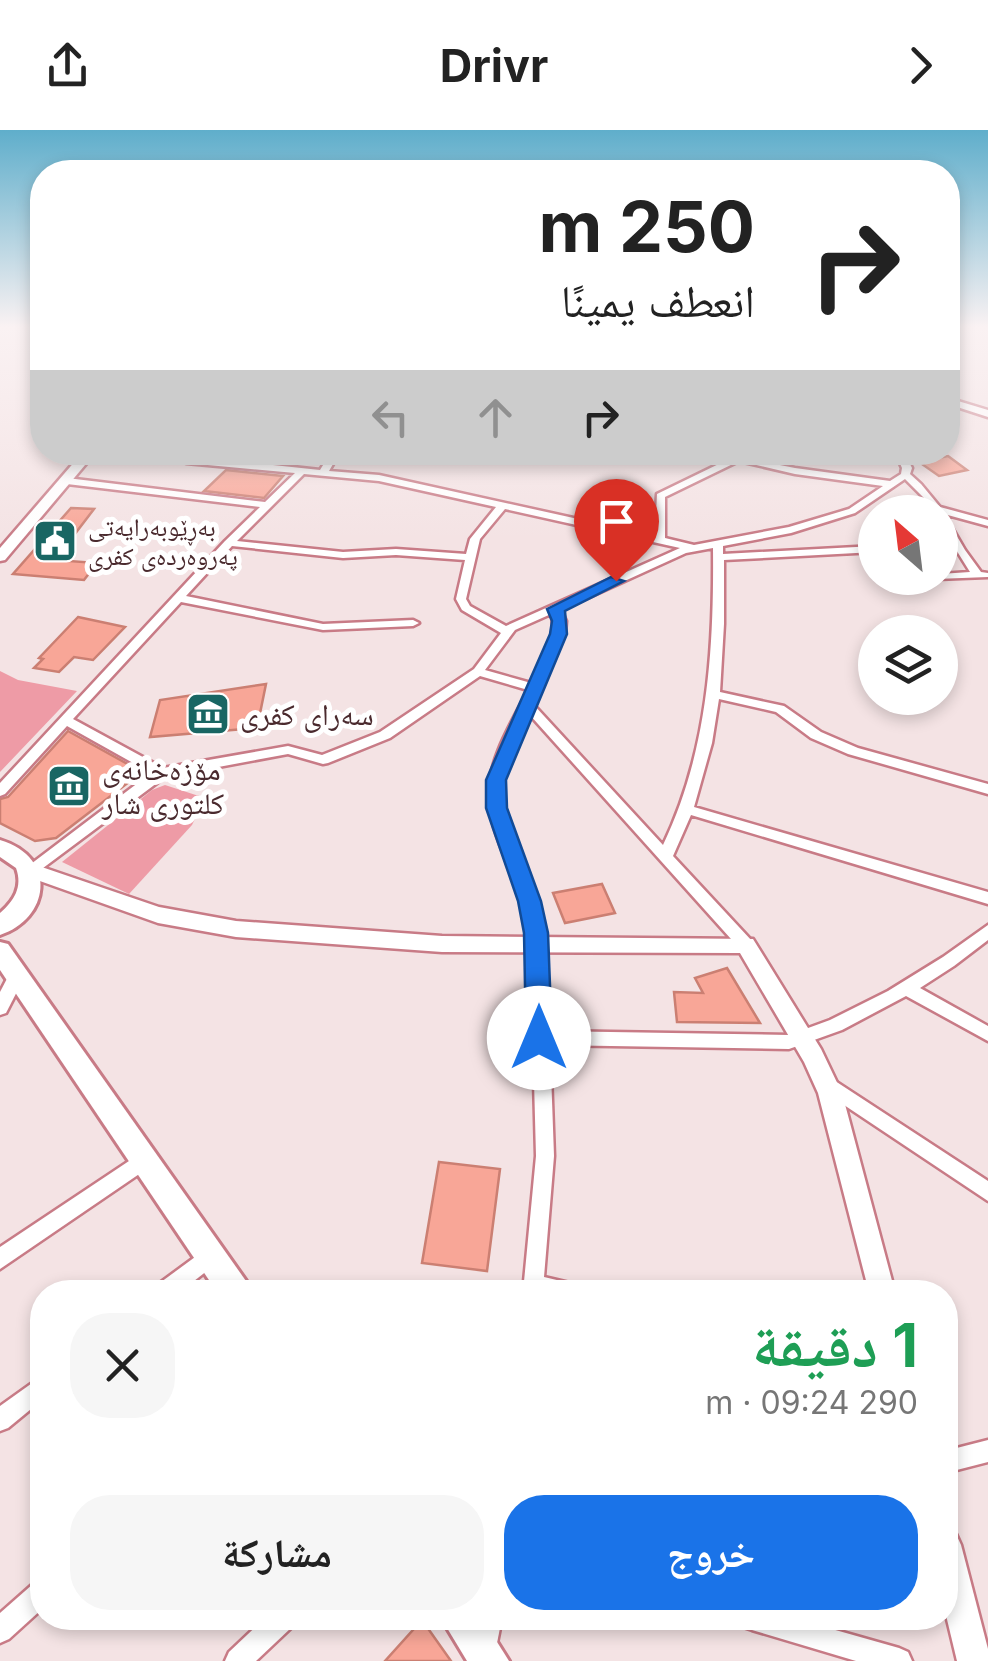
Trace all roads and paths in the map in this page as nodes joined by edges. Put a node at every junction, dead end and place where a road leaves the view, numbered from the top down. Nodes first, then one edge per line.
1 (960, 405) edge
2 (988, 414) edge
3 (79, 465) edge
4 (244, 465) edge
5 (328, 465) edge
6 (721, 465) edge
7 (767, 465) edge
8 (906, 465) edge
9 (303, 470) junction
10 (323, 472) junction
11 (905, 476) junction
12 (67, 480) junction
13 (891, 484) junction
14 (928, 495) edge
15 (267, 505) junction
16 (501, 507) junction
17 (958, 515) edge
18 (988, 523) edge
19 (660, 540) junction
20 (229, 543) junction
21 (691, 548) junction
22 (858, 549) edge
23 (718, 550) junction
24 (959, 552) edge
25 (0, 557) edge
26 (470, 557) junction
27 (983, 575) edge
28 (958, 576) edge
29 (178, 598) junction
30 (556, 609) junction
31 (413, 622) dead end
32 (506, 631) junction
33 (478, 672) junction
34 (535, 688) junction
35 (716, 695) junction
36 (527, 705) junction
37 (65, 720) junction
38 (161, 773) junction
39 (988, 790) edge
40 (0, 791) edge
41 (689, 810) junction
42 (0, 848) edge
43 (665, 857) junction
44 (30, 870) junction
45 (988, 898) edge
46 (0, 926) edge
47 (988, 932) edge
48 (538, 945) junction
49 (746, 945) junction
50 (0, 951) edge
51 (17, 976) junction
52 (904, 987) junction
53 (0, 1008) edge
54 (988, 1034) edge
55 (539, 1038) junction
56 (802, 1038) junction
57 (826, 1082) junction
58 (144, 1160) junction
59 (988, 1192) edge
60 (210, 1256) junction
61 (0, 1259) edge
62 (179, 1280) edge
63 (227, 1280) edge
64 (534, 1280) edge
65 (879, 1280) edge
66 (30, 1396) edge
67 (0, 1420) edge
68 (988, 1450) edge
69 (958, 1458) edge
70 (958, 1588) edge
71 (30, 1603) edge
72 (0, 1630) edge
73 (270, 1630) edge
74 (793, 1630) edge
75 (979, 1657) edge
76 (238, 1661) edge
77 (898, 1661) edge

1 - 2 street
3 - 12 street
4 - 9 street
5 - 10 street
6 - 19 street
7 - 13 street
8 - 11 street
9 - 10 street
9 - 15 street
10 - 16 street
11 - 13 street
11 - 14 street
12 - 15 street
12 - 25 street
13 - 23 street
15 - 20 street
16 - 19 street
16 - 26 street
17 - 18 street
19 - 21 street
20 - 26 street
20 - 29 street
21 - 23 street
21 - 30 street
22 - 23 street
23 - 35 street
24 - 27 street
26 - 32 street
27 - 28 street
29 - 31 street
29 - 37 street
30 - 32 street
30 - 34 street
32 - 33 street
33 - 34 street
33 - 38 street
34 - 36 street
35 - 39 street
35 - 41 street
36 - 43 street
36 - 48 street
37 - 38 street
37 - 40 street
38 - 44 street
41 - 43 street
41 - 45 street
42 - 44 main road
43 - 49 street
44 - 46 main road
44 - 48 street
47 - 52 street
48 - 49 street
48 - 55 street
49 - 56 street
50 - 51 main road
51 - 53 street
51 - 58 main road
52 - 54 street
52 - 56 street
55 - 56 street
55 - 64 street
56 - 57 street
57 - 59 street
57 - 65 street
58 - 60 main road
58 - 61 street
60 - 62 street
60 - 63 main road
66 - 67 street
68 - 69 street
70 - 75 street
71 - 72 street
73 - 76 street
74 - 77 street

